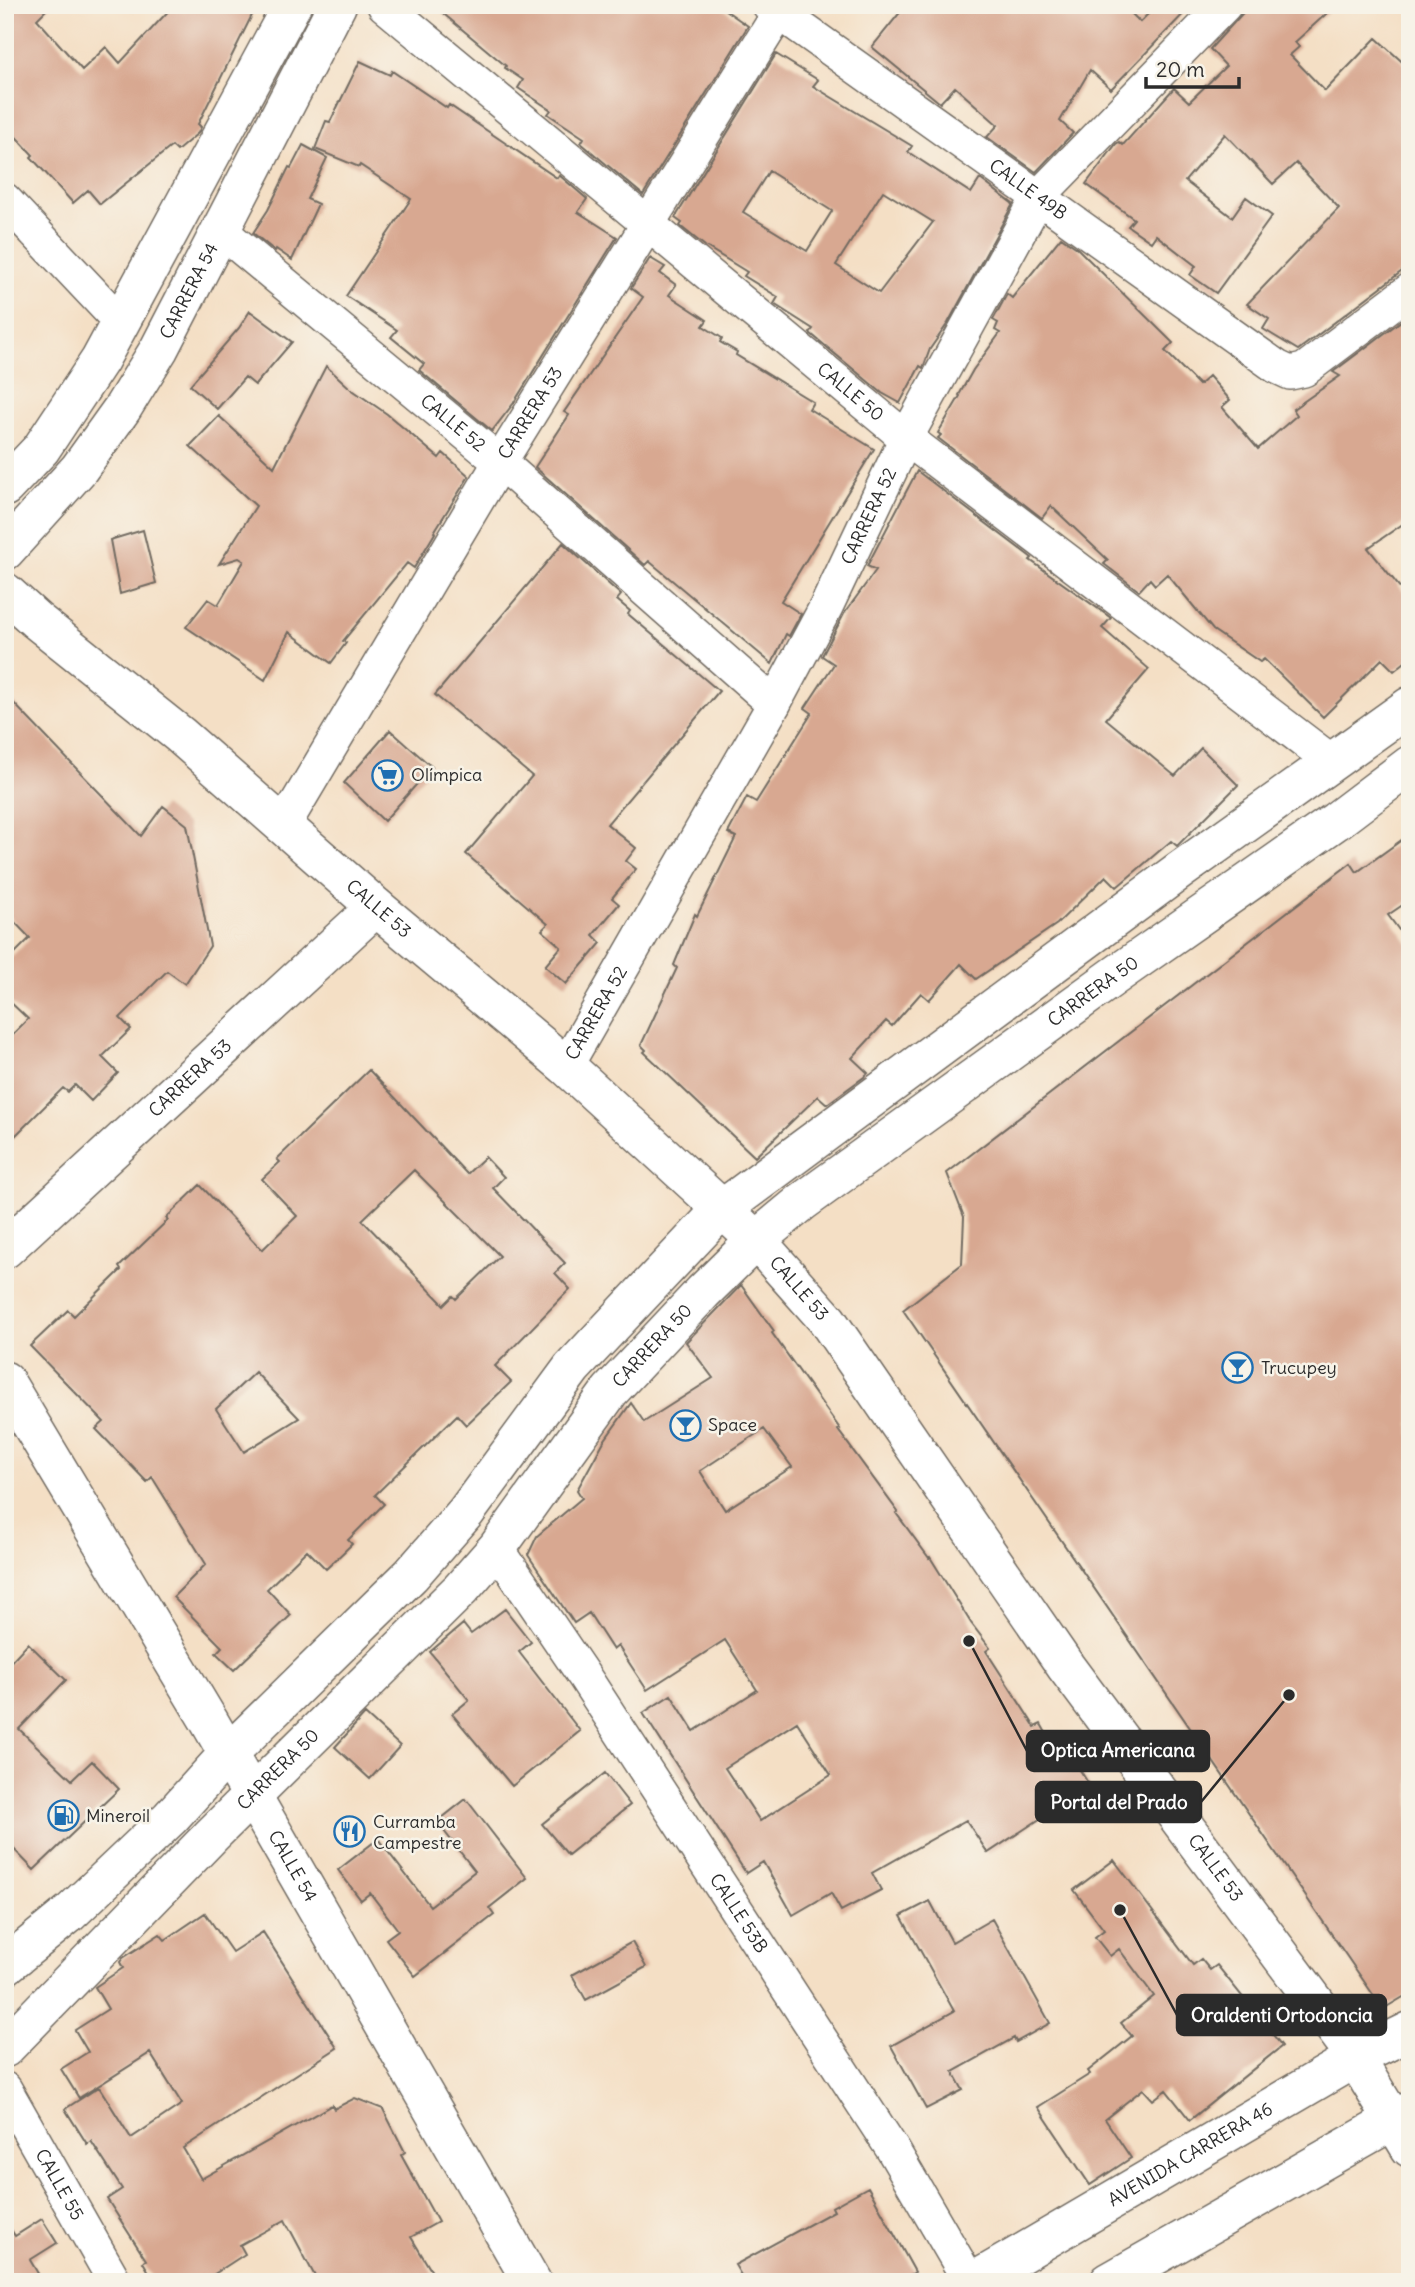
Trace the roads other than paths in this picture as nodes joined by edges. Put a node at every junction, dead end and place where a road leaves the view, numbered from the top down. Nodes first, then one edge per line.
1 (292, 5) edge
2 (337, 5) edge
3 (384, 5) edge
4 (1225, 5) edge
5 (777, 8) edge
6 (1039, 196) junction
7 (5, 200) edge
8 (648, 223) junction
9 (221, 231) junction
10 (1410, 290) edge
11 (121, 323) junction
12 (906, 438) junction
13 (500, 462) junction
14 (5, 487) edge
15 (5, 551) edge
16 (5, 592) edge
17 (774, 704) junction
18 (1410, 706) edge
19 (1331, 761) junction
20 (1410, 765) edge
21 (284, 825) junction
22 (376, 907) junction
23 (566, 1066) junction
24 (722, 1209) junction
25 (756, 1240) junction
26 (5, 1249) edge
27 (5, 1381) edge
28 (497, 1548) junction
29 (228, 1755) junction
30 (252, 1797) junction
31 (5, 1966) edge
32 (1410, 2031) edge
33 (5, 2048) edge
34 (1354, 2058) junction
35 (5, 2089) edge
36 (1404, 2127) edge
37 (115, 2282) edge
38 (532, 2282) edge
39 (971, 2282) edge
40 (1109, 2282) edge

1 - 11 street
2 - 9 street, CARRERA 54
3 - 8 street, CALLE 50
4 - 6 street, CARRERA 52
5 - 6 street, CALLE 49B
5 - 8 street, CARRERA 53
6 - 10 street, CALLE 49B
6 - 12 street, CARRERA 52
7 - 11 street
8 - 12 street, CALLE 50
8 - 13 street, CARRERA 53
9 - 13 street, CALLE 52
9 - 15 street, CARRERA 54
11 - 14 street
12 - 17 street, CARRERA 52
12 - 19 street, CALLE 50
13 - 17 street, CALLE 52
13 - 21 street, CARRERA 53
16 - 21 street, CALLE 53
17 - 23 street, CARRERA 52
18 - 19 street
19 - 24 street
20 - 25 street, CARRERA 50
21 - 22 street, CALLE 53
22 - 23 street, CALLE 53
22 - 26 street, CARRERA 53
23 - 24 street, CALLE 53
24 - 25 street, CALLE 53
24 - 29 street
25 - 28 street, CARRERA 50
25 - 34 street, CALLE 53
27 - 29 street, CALLE 54
28 - 30 street, CARRERA 50
28 - 39 street, CALLE 53B
29 - 30 street, CALLE 54
29 - 31 street
30 - 33 street, CARRERA 50
30 - 38 street, CALLE 54
32 - 34 street, AVENIDA CARRERA 46
34 - 36 street, CALLE 53
34 - 39 street, AVENIDA CARRERA 46
35 - 37 street, CALLE 55
36 - 40 street

